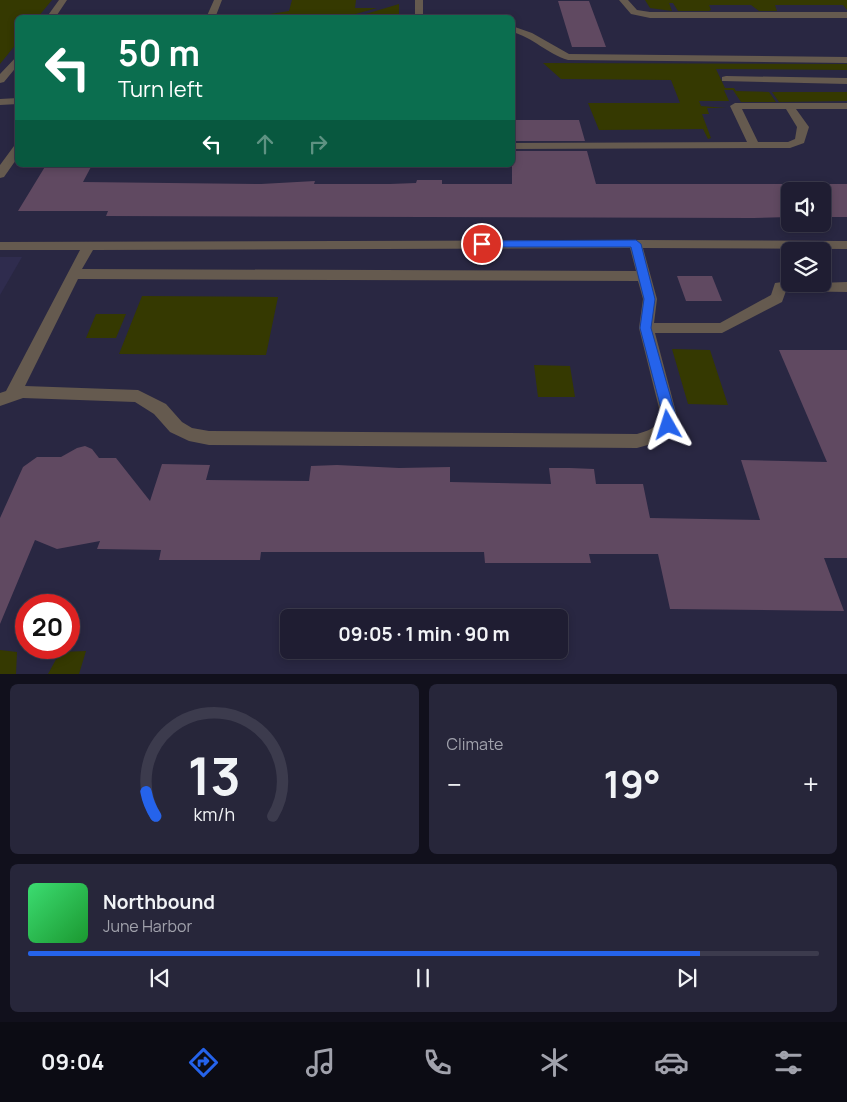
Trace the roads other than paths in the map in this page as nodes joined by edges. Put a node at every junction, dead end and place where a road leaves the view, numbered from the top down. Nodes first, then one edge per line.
1 (64, 0) edge
2 (218, 0) edge
3 (419, 0) edge
4 (623, 0) edge
5 (52, 15) edge
6 (211, 15) edge
7 (419, 15) edge
8 (847, 15) edge
9 (515, 30) edge
10 (847, 60) edge
11 (15, 62) edge
12 (726, 79) dead end
13 (0, 80) edge
14 (847, 81) edge
15 (15, 101) edge
16 (0, 102) edge
17 (789, 106) junction
18 (847, 106) edge
19 (754, 145) junction
20 (515, 146) edge
21 (15, 152) edge
22 (0, 174) edge
23 (636, 244) junction
24 (89, 245) junction
25 (847, 245) edge
26 (0, 246) edge
27 (73, 274) junction
28 (644, 276) junction
29 (847, 287) edge
30 (646, 328) junction
31 (6, 398) edge

1 - 5 lane
2 - 6 lane
3 - 7 lane
4 - 8 lane
9 - 10 lane
11 - 13 lane
12 - 14 lane
15 - 16 lane
17 - 18 lane
17 - 19 lane
17 - 19 lane
19 - 20 lane
21 - 22 lane
23 - 24 lane
23 - 25 lane
23 - 28 lane
24 - 26 lane
24 - 27 lane
27 - 28 lane
27 - 31 lane
28 - 30 lane
29 - 30 lane
30 - 31 lane

